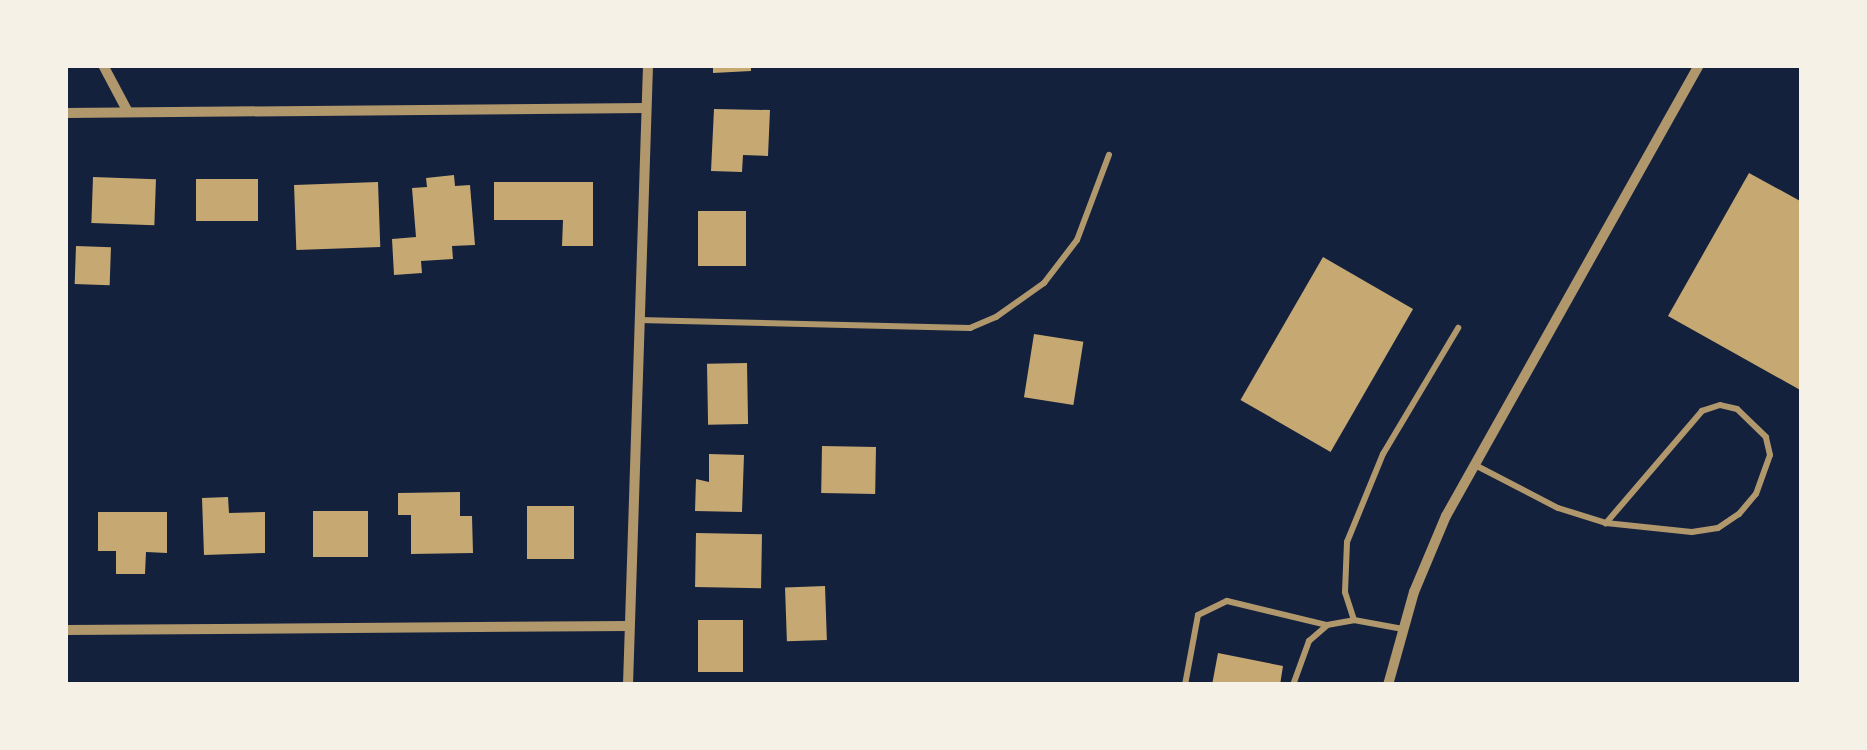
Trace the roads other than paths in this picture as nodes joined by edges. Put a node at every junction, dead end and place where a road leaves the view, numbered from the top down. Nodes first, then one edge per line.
1 (104, 65) edge
2 (648, 65) edge
3 (1699, 65) edge
4 (646, 108) junction
5 (128, 112) junction
6 (65, 113) edge
7 (1110, 155) dead end
8 (639, 320) junction
9 (1458, 328) dead end
10 (1474, 465) junction
11 (1606, 523) junction
12 (1354, 620) junction
13 (1328, 625) junction
14 (629, 626) junction
15 (1403, 629) junction
16 (65, 630) edge
17 (628, 685) edge
18 (1185, 685) edge
19 (1293, 685) edge
20 (1388, 685) edge

1 - 5 street
2 - 4 street
3 - 10 street
4 - 5 street
4 - 8 street
5 - 6 street
7 - 8 lane
8 - 14 street
9 - 12 lane
10 - 11 lane
10 - 15 street
11 - 11 lane
12 - 13 lane
12 - 15 lane
13 - 18 lane
13 - 19 lane
14 - 16 street
14 - 17 street
15 - 20 street

